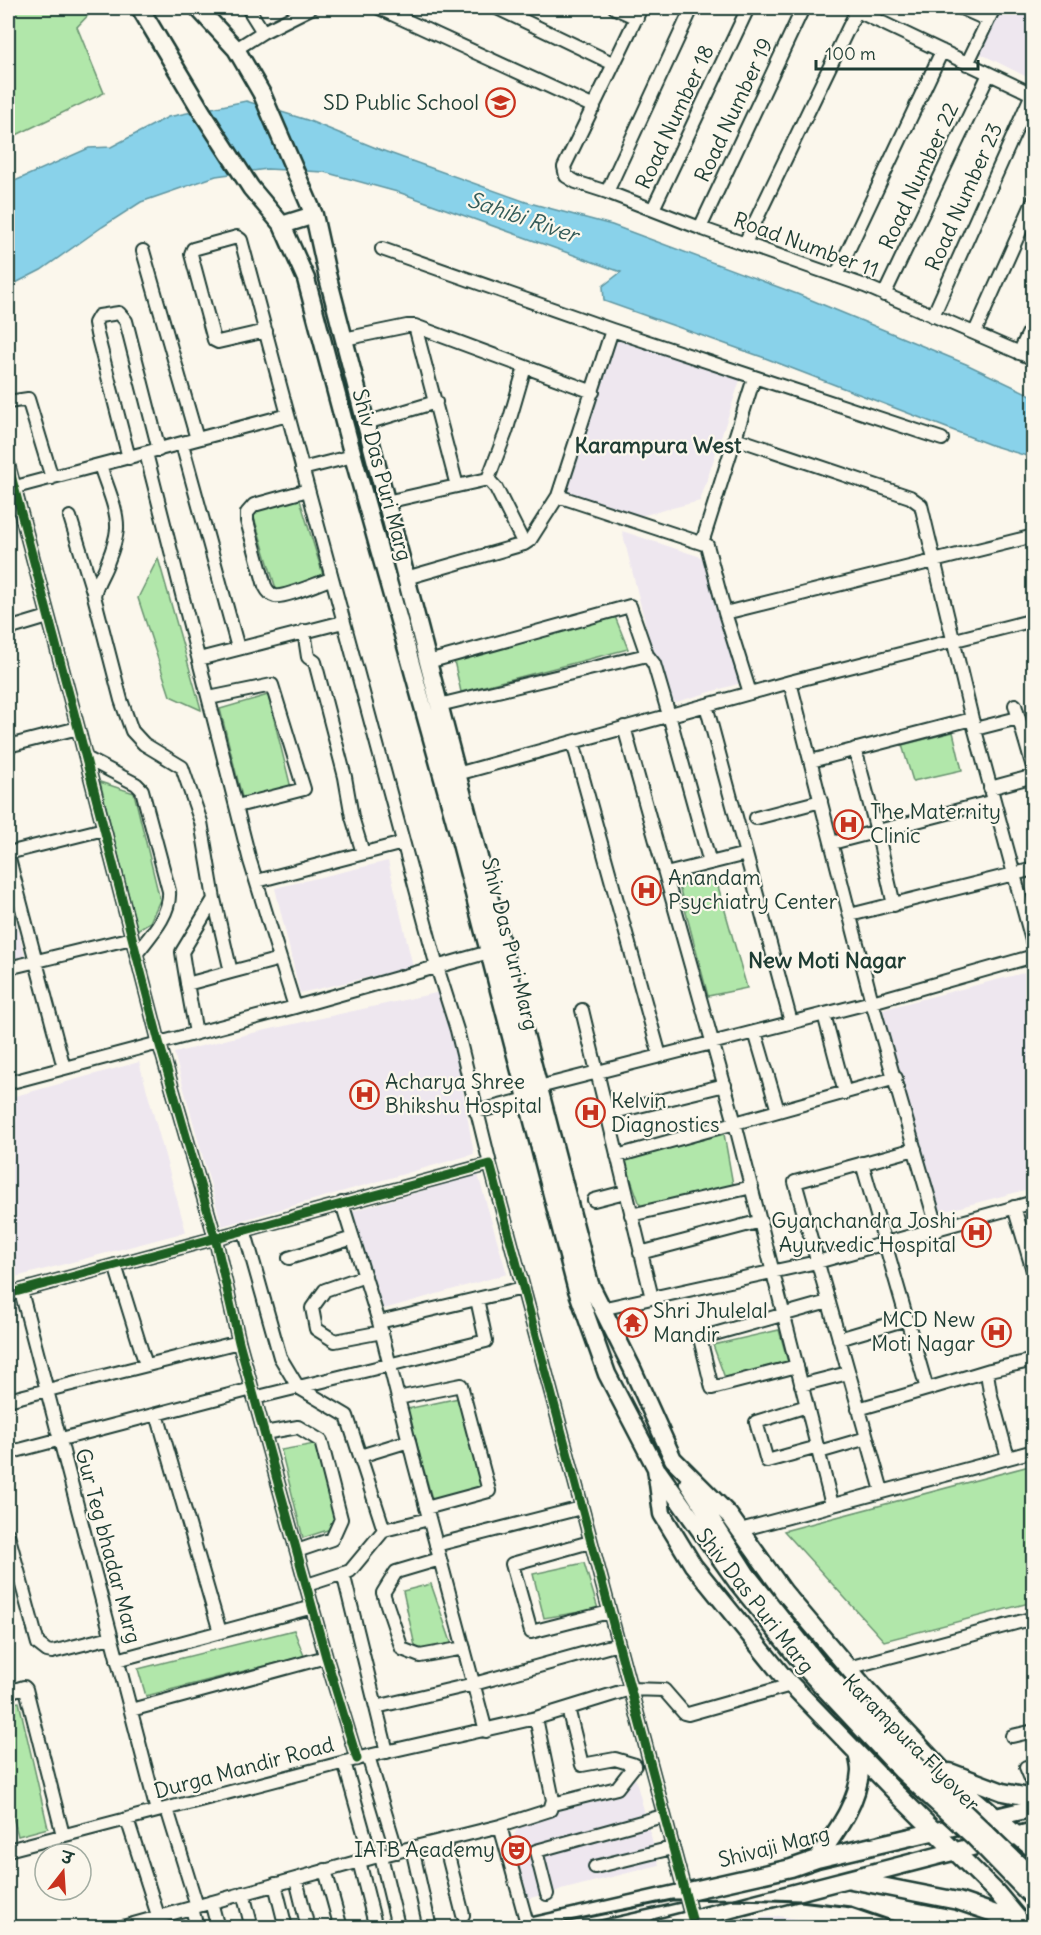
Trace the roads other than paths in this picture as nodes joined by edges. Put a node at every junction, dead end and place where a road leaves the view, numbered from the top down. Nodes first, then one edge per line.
1 (140, 8) edge
2 (198, 8) edge
3 (248, 8) edge
4 (311, 8) edge
5 (379, 8) edge
6 (497, 8) edge
7 (615, 8) edge
8 (692, 8) edge
9 (748, 8) edge
10 (803, 8) edge
11 (961, 8) edge
12 (994, 8) edge
13 (854, 9) edge
14 (639, 13) edge
15 (988, 20) junction
16 (263, 32) junction
17 (236, 49) junction
18 (942, 51) junction
19 (614, 64) junction
20 (967, 64) junction
21 (989, 74) junction
22 (1033, 95) edge
23 (594, 108) junction
24 (607, 192) junction
25 (1034, 200) edge
26 (653, 210) junction
27 (314, 214) junction
28 (282, 225) junction
29 (700, 228) junction
30 (745, 243) junction
31 (382, 249) dead end
32 (143, 251) dead end
33 (836, 276) junction
34 (884, 295) junction
35 (933, 316) junction
36 (1034, 322) edge
37 (415, 326) junction
38 (612, 330) junction
39 (266, 331) junction
40 (975, 332) junction
41 (344, 339) junction
42 (1019, 353) junction
43 (1034, 359) edge
44 (525, 367) junction
45 (754, 378) junction
46 (593, 392) junction
47 (8, 402) edge
48 (436, 402) junction
49 (288, 415) junction
50 (366, 423) junction
51 (735, 438) junction
52 (197, 439) junction
53 (942, 439) dead end
54 (182, 444) junction
55 (159, 450) junction
56 (146, 453) junction
57 (353, 456) junction
58 (129, 458) junction
59 (8, 464) edge
60 (100, 465) junction
61 (302, 469) junction
62 (52, 477) junction
63 (488, 479) junction
64 (457, 486) junction
65 (10, 488) edge
66 (308, 490) junction
67 (558, 496) junction
68 (386, 502) junction
69 (70, 517) dead end
70 (1034, 536) edge
71 (702, 543) junction
72 (524, 544) junction
73 (934, 561) junction
74 (406, 578) junction
75 (331, 579) junction
76 (94, 596) junction
77 (725, 613) junction
78 (48, 617) junction
79 (1034, 620) edge
80 (343, 622) junction
81 (8, 629) edge
82 (304, 632) junction
83 (953, 639) junction
84 (238, 648) junction
85 (647, 655) junction
86 (199, 659) junction
87 (428, 662) junction
88 (790, 682) junction
89 (750, 693) junction
90 (209, 698) junction
91 (439, 705) junction
92 (706, 705) junction
93 (1015, 705) dead end
94 (669, 715) junction
95 (1018, 718) junction
96 (973, 724) junction
97 (624, 727) junction
98 (78, 728) junction
99 (573, 742) junction
100 (8, 746) edge
101 (855, 749) junction
102 (86, 758) junction
103 (811, 761) junction
104 (1034, 771) edge
105 (457, 774) junction
106 (1034, 776) edge
107 (990, 788) junction
108 (821, 801) junction
109 (994, 801) junction
110 (237, 806) junction
111 (756, 818) dead end
112 (104, 829) junction
113 (878, 831) junction
114 (403, 843) junction
115 (832, 843) junction
116 (363, 853) junction
117 (8, 854) edge
118 (746, 854) junction
119 (710, 863) junction
120 (1034, 869) edge
121 (666, 874) junction
122 (1014, 875) junction
123 (257, 881) junction
124 (214, 899) junction
125 (894, 905) junction
126 (850, 915) junction
127 (132, 938) junction
128 (1034, 948) edge
129 (489, 952) junction
130 (136, 954) junction
131 (1034, 956) edge
132 (280, 958) junction
133 (36, 961) junction
134 (8, 968) edge
135 (437, 968) junction
136 (231, 972) junction
137 (187, 984) junction
138 (872, 1002) junction
139 (295, 1007) junction
140 (582, 1010) dead end
141 (824, 1014) junction
142 (791, 1022) junction
143 (755, 1032) junction
144 (196, 1033) junction
145 (159, 1042) junction
146 (713, 1042) junction
147 (660, 1056) junction
148 (64, 1068) junction
149 (596, 1072) junction
150 (896, 1078) junction
151 (8, 1083) edge
152 (725, 1085) junction
153 (533, 1093) junction
154 (845, 1093) junction
155 (778, 1111) junction
156 (476, 1112) junction
157 (606, 1114) junction
158 (735, 1123) junction
159 (915, 1149) junction
160 (616, 1156) junction
161 (862, 1163) junction
162 (490, 1164) junction
163 (752, 1186) junction
164 (625, 1192) junction
165 (594, 1200) dead end
166 (1034, 1202) edge
167 (342, 1203) junction
168 (1014, 1207) junction
169 (631, 1215) junction
170 (761, 1221) junction
171 (244, 1229) junction
172 (938, 1230) junction
173 (215, 1237) junction
174 (353, 1238) junction
175 (885, 1243) junction
176 (640, 1253) junction
177 (289, 1258) dead end
178 (816, 1262) junction
179 (115, 1264) junction
180 (772, 1271) junction
181 (1034, 1274) edge
182 (365, 1276) junction
183 (523, 1288) junction
184 (21, 1291) junction
185 (8, 1294) edge
186 (652, 1298) junction
187 (477, 1299) junction
188 (828, 1302) junction
189 (601, 1309) junction
190 (783, 1314) junction
191 (907, 1319) junction
192 (381, 1327) junction
193 (839, 1340) junction
194 (239, 1342) junction
195 (1034, 1360) edge
196 (146, 1365) junction
197 (390, 1365) junction
198 (797, 1366) junction
199 (990, 1370) junction
200 (848, 1373) junction
201 (801, 1385) junction
202 (298, 1387) junction
203 (927, 1389) junction
204 (47, 1390) junction
205 (253, 1394) junction
206 (398, 1398) junction
207 (8, 1400) edge
208 (807, 1406) junction
209 (858, 1408) junction
210 (157, 1414) junction
211 (264, 1432) junction
212 (867, 1438) junction
213 (60, 1440) junction
214 (409, 1442) junction
215 (818, 1450) junction
216 (1034, 1451) edge
217 (8, 1453) edge
218 (360, 1456) junction
219 (1008, 1458) junction
220 (673, 1459) junction
221 (656, 1468) junction
222 (882, 1491) junction
223 (832, 1504) junction
224 (581, 1508) junction
225 (428, 1514) junction
226 (384, 1530) junction
227 (740, 1530) junction
228 (8, 1534) edge
229 (590, 1542) junction
230 (436, 1545) junction
231 (297, 1551) junction
232 (440, 1559) junction
233 (343, 1573) junction
234 (307, 1585) junction
235 (313, 1607) junction
236 (609, 1612) junction
237 (1034, 1618) edge
238 (220, 1632) junction
239 (111, 1637) junction
240 (618, 1644) junction
241 (464, 1648) junction
242 (326, 1657) junction
243 (117, 1660) junction
244 (813, 1667) junction
245 (848, 1668) junction
246 (474, 1684) junction
247 (791, 1685) junction
248 (630, 1689) junction
249 (867, 1690) junction
250 (8, 1692) edge
251 (376, 1707) junction
252 (568, 1708) junction
253 (130, 1710) junction
254 (536, 1718) junction
255 (826, 1721) junction
256 (486, 1731) junction
257 (1034, 1731) edge
258 (1012, 1736) dead end
259 (387, 1752) junction
260 (857, 1753) junction
261 (356, 1759) junction
262 (1026, 1767) dead end
263 (940, 1768) junction
264 (1034, 1786) edge
265 (1034, 1798) edge
266 (553, 1804) junction
267 (1034, 1808) edge
268 (162, 1810) junction
269 (663, 1815) junction
270 (996, 1817) junction
271 (127, 1819) junction
272 (500, 1826) junction
273 (1034, 1831) edge
274 (936, 1832) junction
275 (8, 1835) edge
276 (63, 1835) junction
277 (1016, 1835) junction
278 (444, 1840) junction
279 (411, 1848) junction
280 (672, 1848) junction
281 (9, 1849) edge
282 (1034, 1850) edge
283 (955, 1851) junction
284 (397, 1852) junction
285 (370, 1858) junction
286 (817, 1859) junction
287 (595, 1867) dead end
288 (325, 1870) junction
289 (296, 1879) junction
290 (845, 1879) junction
291 (1034, 1879) edge
292 (275, 1884) junction
293 (683, 1892) junction
294 (243, 1893) junction
295 (547, 1894) dead end
296 (1034, 1899) edge
297 (211, 1902) junction
298 (195, 1907) junction
299 (463, 1915) dead end
300 (692, 1919) junction
301 (160, 1922) edge
302 (398, 1922) dead end
303 (123, 1927) edge
304 (527, 1927) edge
305 (197, 1928) edge
306 (218, 1928) edge
307 (252, 1928) edge
308 (286, 1928) edge
309 (308, 1928) edge
310 (341, 1928) edge
311 (376, 1928) edge
312 (430, 1928) edge
313 (658, 1928) edge
314 (1012, 1928) edge
315 (1026, 1928) edge

1 - 28 main road, Shiv Das Puri Marg
2 - 17 main road, Shiv Das Puri Marg
3 - 16 street
4 - 16 street
5 - 23 street
6 - 19 street
7 - 14 street
8 - 24 street
9 - 26 street, Road Number 18
10 - 29 street, Road Number 19
11 - 15 street
12 - 15 street
13 - 18 street
13 - 30 street
14 - 19 street
15 - 20 street
16 - 17 street
17 - 27 main road, Shiv Das Puri Marg
18 - 20 street
18 - 33 street
19 - 23 street
20 - 21 street
21 - 22 street
21 - 34 street, Road Number 22
22 - 35 street, Road Number 23
23 - 24 street, Road Number 11
24 - 26 street, Road Number 11
25 - 40 street
26 - 29 street, Road Number 11
27 - 28 main road
27 - 41 main road, Shiv Das Puri Marg
28 - 57 main road, Shiv Das Puri Marg
29 - 30 street, Road Number 11
30 - 33 street, Road Number 11
31 - 38 street
32 - 52 street
33 - 34 street, Road Number 11
34 - 35 street, Road Number 11
35 - 40 street, Road Number 11
36 - 42 street
37 - 41 street
37 - 44 street
37 - 48 street
38 - 45 street
38 - 46 street
39 - 39 street
39 - 49 street
40 - 42 street, Road Number 11
41 - 50 main road, Shiv Das Puri Marg
42 - 43 street, Road Number 11
44 - 46 street
44 - 63 street
45 - 51 street
45 - 53 street
46 - 67 street
47 - 62 street
48 - 50 street
48 - 64 street
49 - 52 street
49 - 61 street
50 - 68 main road, Shiv Das Puri Marg
51 - 71 street
51 - 73 street
52 - 54 street
54 - 55 street
54 - 84 street
55 - 56 street
55 - 58 street
56 - 58 street
56 - 86 street
57 - 61 street
57 - 129 main road, Shiv Das Puri Marg
58 - 60 street
59 - 65 street
60 - 62 street
60 - 76 street
61 - 66 street
62 - 65 street
63 - 64 street
63 - 72 street
64 - 68 street
65 - 78 street
66 - 75 street
66 - 75 street
67 - 71 street
67 - 72 street
68 - 74 main road, Shiv Das Puri Marg
69 - 76 street
70 - 73 street
71 - 77 street
72 - 74 street
73 - 77 street
73 - 83 street
74 - 87 main road, Shiv Das Puri Marg
75 - 80 street
76 - 124 street
77 - 89 street
78 - 81 street
78 - 98 street
79 - 83 street
80 - 82 street
80 - 114 street
82 - 84 street
82 - 116 street
83 - 88 street
83 - 96 street
84 - 86 street
85 - 87 street
85 - 91 street
85 - 94 street
86 - 90 street
87 - 91 main road, Shiv Das Puri Marg
88 - 89 street
88 - 103 street
89 - 92 street
90 - 110 street
90 - 110 street
91 - 105 main road, Shiv Das Puri Marg
92 - 94 street
92 - 118 street
93 - 95 street
94 - 97 street
94 - 119 street
95 - 96 street
95 - 104 street
96 - 101 street
96 - 107 street
97 - 99 street
97 - 121 street
98 - 100 street
98 - 102 street
99 - 105 street
99 - 147 street
101 - 103 street
101 - 113 street
102 - 112 street
102 - 130 street
103 - 108 street
105 - 153 main road, Shiv Das Puri Marg
106 - 107 street
107 - 109 street
108 - 111 street
108 - 115 street
109 - 113 street
109 - 122 street
110 - 123 street
112 - 117 street
112 - 127 street
113 - 115 street
113 - 125 street
114 - 116 street
114 - 135 street
115 - 126 street
116 - 123 street
117 - 133 street
118 - 119 street
118 - 142 street
119 - 121 street
120 - 122 street
121 - 146 street
122 - 125 street
122 - 128 street
123 - 132 street
124 - 136 street
124 - 137 street
125 - 126 street
126 - 138 street
127 - 130 street
127 - 133 street
129 - 135 street
129 - 153 main road, Shiv Das Puri Marg
130 - 145 street
131 - 138 street
132 - 136 street
132 - 139 street
133 - 134 street
133 - 148 street
135 - 139 street
135 - 156 street
136 - 137 street
137 - 144 street
138 - 141 street
138 - 150 street
139 - 144 street
140 - 149 street
141 - 142 street
141 - 154 street
142 - 143 street
143 - 146 street
143 - 155 street
144 - 145 street
145 - 148 street
145 - 173 street
146 - 147 street
146 - 152 street
147 - 149 street
148 - 151 street
149 - 153 street
149 - 157 street
150 - 154 street
150 - 159 street
152 - 157 street
152 - 158 street
153 - 156 street
153 - 189 main road, Shiv Das Puri Marg
153 - 221 main road, Shiv Das Puri Marg
154 - 155 street
155 - 158 street
156 - 162 street
157 - 160 street
158 - 160 street
158 - 163 street
159 - 161 street
159 - 172 street
160 - 164 street
161 - 175 street
161 - 178 street
162 - 167 street
162 - 183 street
163 - 169 street
163 - 170 street
164 - 165 street
164 - 169 street
166 - 168 street
167 - 171 street
167 - 174 street
168 - 172 street
168 - 181 street
169 - 176 street
170 - 176 street
170 - 180 street
171 - 173 street
171 - 202 street
172 - 175 street
173 - 179 street
173 - 194 street
174 - 177 street
174 - 182 street
175 - 178 street
175 - 191 street
176 - 186 street
178 - 180 street
178 - 188 street
179 - 184 street
179 - 196 street
180 - 186 street
180 - 190 street
182 - 192 street
182 - 192 street
183 - 187 street
183 - 224 street
184 - 185 street
184 - 204 street, Gur Teg bhadar Marg
186 - 189 street
187 - 192 street
187 - 197 street
188 - 190 street
188 - 193 street
189 - 220 main road, Shiv Das Puri Marg
190 - 198 street
190 - 198 street
191 - 193 street
191 - 203 street
192 - 197 street
193 - 200 street
194 - 196 street
194 - 205 street
195 - 199 street
196 - 204 street
197 - 202 street
197 - 206 street
198 - 201 street
199 - 203 street
199 - 219 street
200 - 201 street
200 - 209 street
201 - 208 street
202 - 205 street
202 - 218 street
203 - 209 street
204 - 207 street
204 - 213 street, Gur Teg bhadar Marg
205 - 210 street
205 - 211 street
206 - 214 street
206 - 225 street
208 - 215 street
208 - 215 street
209 - 212 street
210 - 213 street
210 - 238 street
211 - 231 street
211 - 231 street
212 - 215 street
212 - 222 street
213 - 217 street
213 - 239 street, Gur Teg bhadar Marg
214 - 218 street
214 - 225 street
215 - 223 street
216 - 219 street
218 - 226 street
219 - 222 street
220 - 227 main road, Shiv Das Puri Marg
220 - 244 main road, Karampura Flyover
221 - 244 main road, Karampura Flyover
221 - 247 main road, Shiv Das Puri Marg
222 - 223 street
223 - 227 street
224 - 229 street
224 - 230 street
225 - 226 street
225 - 230 street
226 - 233 street
227 - 245 main road, Shiv Das Puri Marg
228 - 239 street
229 - 236 street
229 - 236 street
230 - 232 street
231 - 234 street
232 - 241 street
232 - 241 street
233 - 234 street
233 - 251 street
234 - 235 street
235 - 238 street
235 - 242 street
236 - 240 street
237 - 245 street
238 - 243 street
239 - 243 street, Gur Teg bhadar Marg
240 - 246 street
240 - 248 street
241 - 246 street
242 - 253 street
242 - 261 street
243 - 253 street, Gur Teg bhadar Marg
244 - 291 main road, Karampura Flyover, bridge
244 - 296 main road, Karampura Flyover, bridge
245 - 249 main road, Shiv Das Puri Marg
246 - 251 street
246 - 256 street
247 - 248 street, Durga Mandir Road
247 - 255 main road, Shiv Das Puri Marg
248 - 252 street, Durga Mandir Road
248 - 269 street
249 - 255 main road
249 - 263 main road, Shiv Das Puri Marg
250 - 276 street
251 - 259 street
252 - 254 street, Durga Mandir Road
252 - 266 street
253 - 268 street, Gur Teg bhadar Marg
254 - 256 street, Durga Mandir Road
254 - 266 street
255 - 260 main road, Shiv Das Puri Marg
256 - 259 street, Durga Mandir Road
257 - 258 street
259 - 261 street, Durga Mandir Road
260 - 274 main road, Shiv Das Puri Marg
260 - 286 main road
261 - 268 street, Durga Mandir Road
261 - 284 street
261 - 285 street
262 - 264 street
263 - 265 main road
263 - 270 main road, Shiv Das Puri Marg
266 - 272 street
267 - 270 main road, Shivaji Marg
268 - 271 street, Durga Mandir Road
268 - 298 street, Gur Teg bhadar Marg
269 - 280 street
269 - 295 street
270 - 274 main road, Shivaji Marg
270 - 277 main road, Shiv Das Puri Marg
271 - 276 street, Durga Mandir Road
271 - 301 street
272 - 278 street
272 - 304 street
273 - 277 main road
274 - 283 main road, Shiv Das Puri Marg
274 - 286 main road, Shivaji Marg
275 - 281 street
276 - 281 street, Durga Mandir Road
277 - 282 main road, Shiv Das Puri Marg
277 - 283 main road
278 - 279 street
278 - 299 street
279 - 284 street
279 - 312 street
280 - 287 street
280 - 293 street
283 - 290 main road
283 - 315 main road, Shiv Das Puri Marg
284 - 285 street
285 - 288 street
285 - 302 street
285 - 311 street
286 - 293 main road, Shivaji Marg
288 - 289 street
288 - 310 street
289 - 292 street
289 - 309 street
290 - 300 main road
290 - 314 main road
292 - 294 street
292 - 308 street
293 - 300 street
293 - 304 main road, Shivaji Marg
294 - 297 street
294 - 307 street
297 - 298 street
297 - 306 street
298 - 301 street
298 - 305 street, Gur Teg bhadar Marg
300 - 313 main road
301 - 303 street

